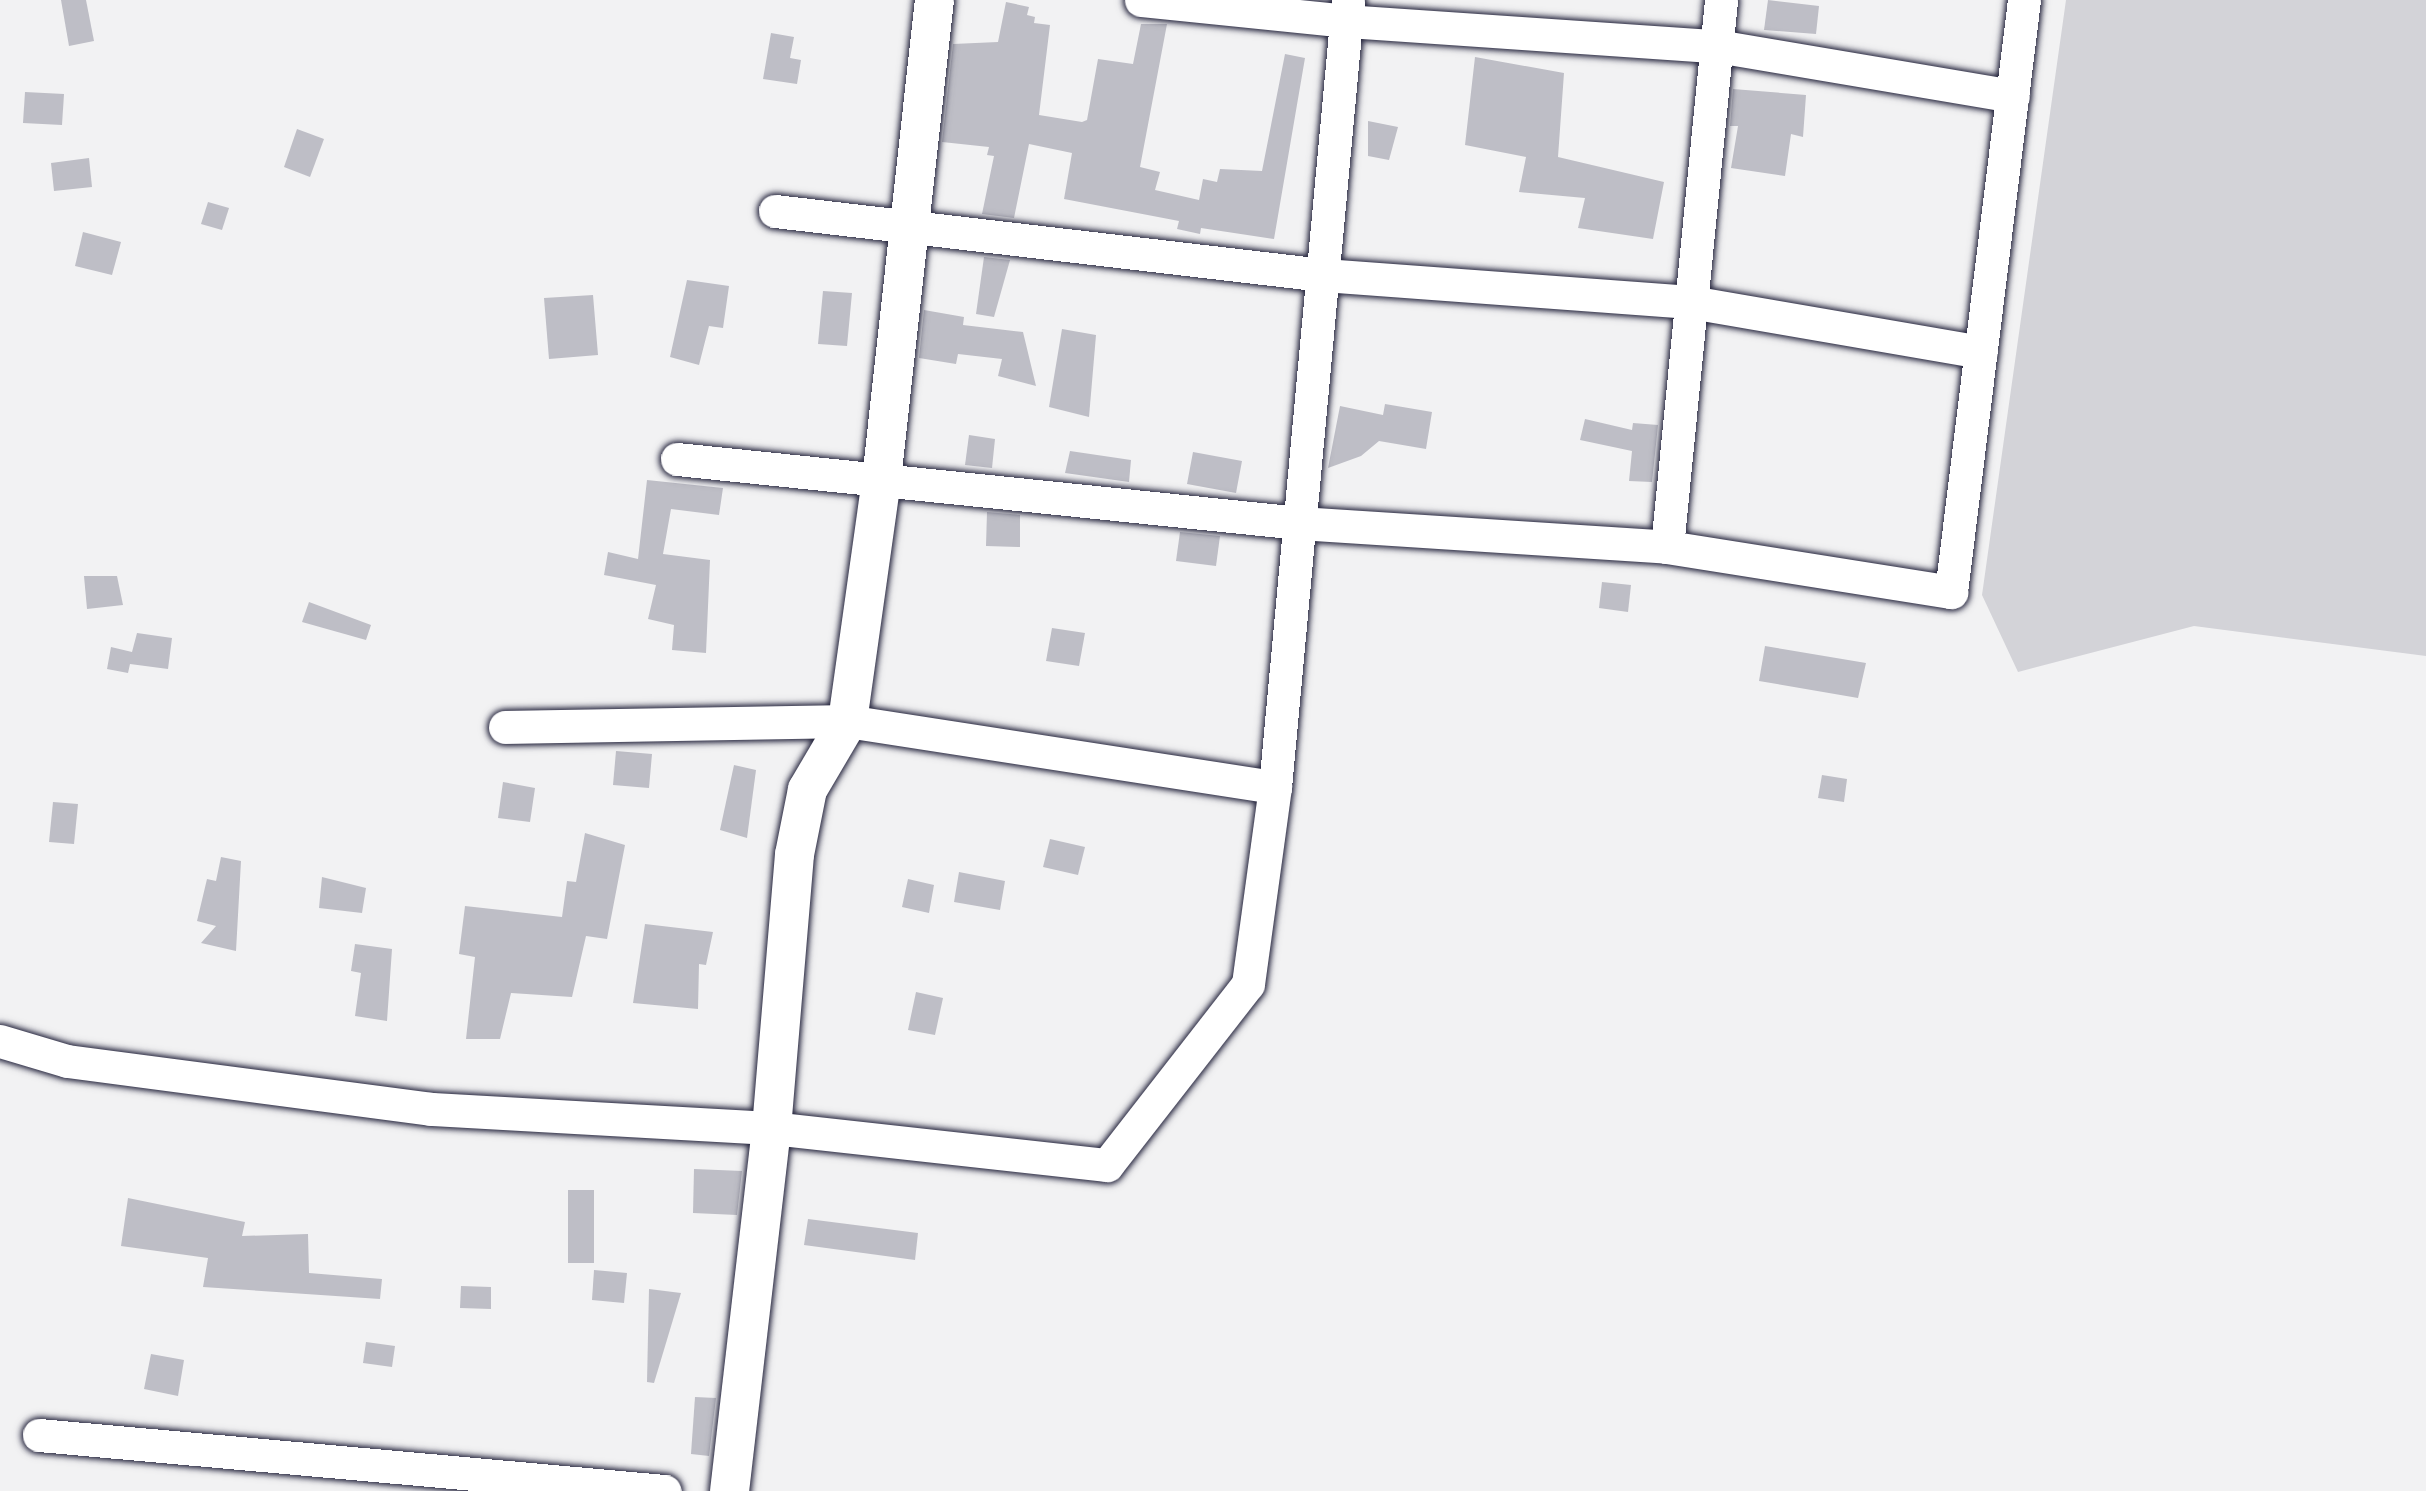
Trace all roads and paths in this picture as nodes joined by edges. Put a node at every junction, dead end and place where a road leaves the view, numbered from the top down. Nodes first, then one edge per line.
1 (934, 0) edge
2 (1141, 0) edge
3 (1721, 0) edge
4 (2024, 0) edge
5 (1347, 10) edge
6 (1717, 46) junction
7 (2012, 96) junction
8 (775, 211) dead end
9 (910, 229) junction
10 (1322, 275) junction
11 (1691, 302) junction
12 (1981, 352) junction
13 (676, 459) dead end
14 (880, 479) junction
15 (1300, 523) junction
16 (1667, 547) junction
17 (847, 721) junction
18 (505, 727) dead end
19 (1275, 787) junction
20 (0, 1041) edge
21 (771, 1128) junction
22 (39, 1436) dead end
23 (664, 1491) edge
24 (729, 1491) edge

1 - 9 street
2 - 5 street
3 - 6 street
4 - 7 street
5 - 6 street
5 - 10 street
6 - 7 street
6 - 11 street
7 - 12 street
8 - 9 street
9 - 10 street
9 - 14 street
10 - 11 street
10 - 15 street
11 - 12 street
11 - 16 street
12 - 16 street
13 - 14 street
14 - 15 street
14 - 17 street
15 - 16 street
15 - 19 street
17 - 18 street
17 - 19 street
17 - 21 street
19 - 21 street
20 - 21 street
21 - 24 street
22 - 23 street

